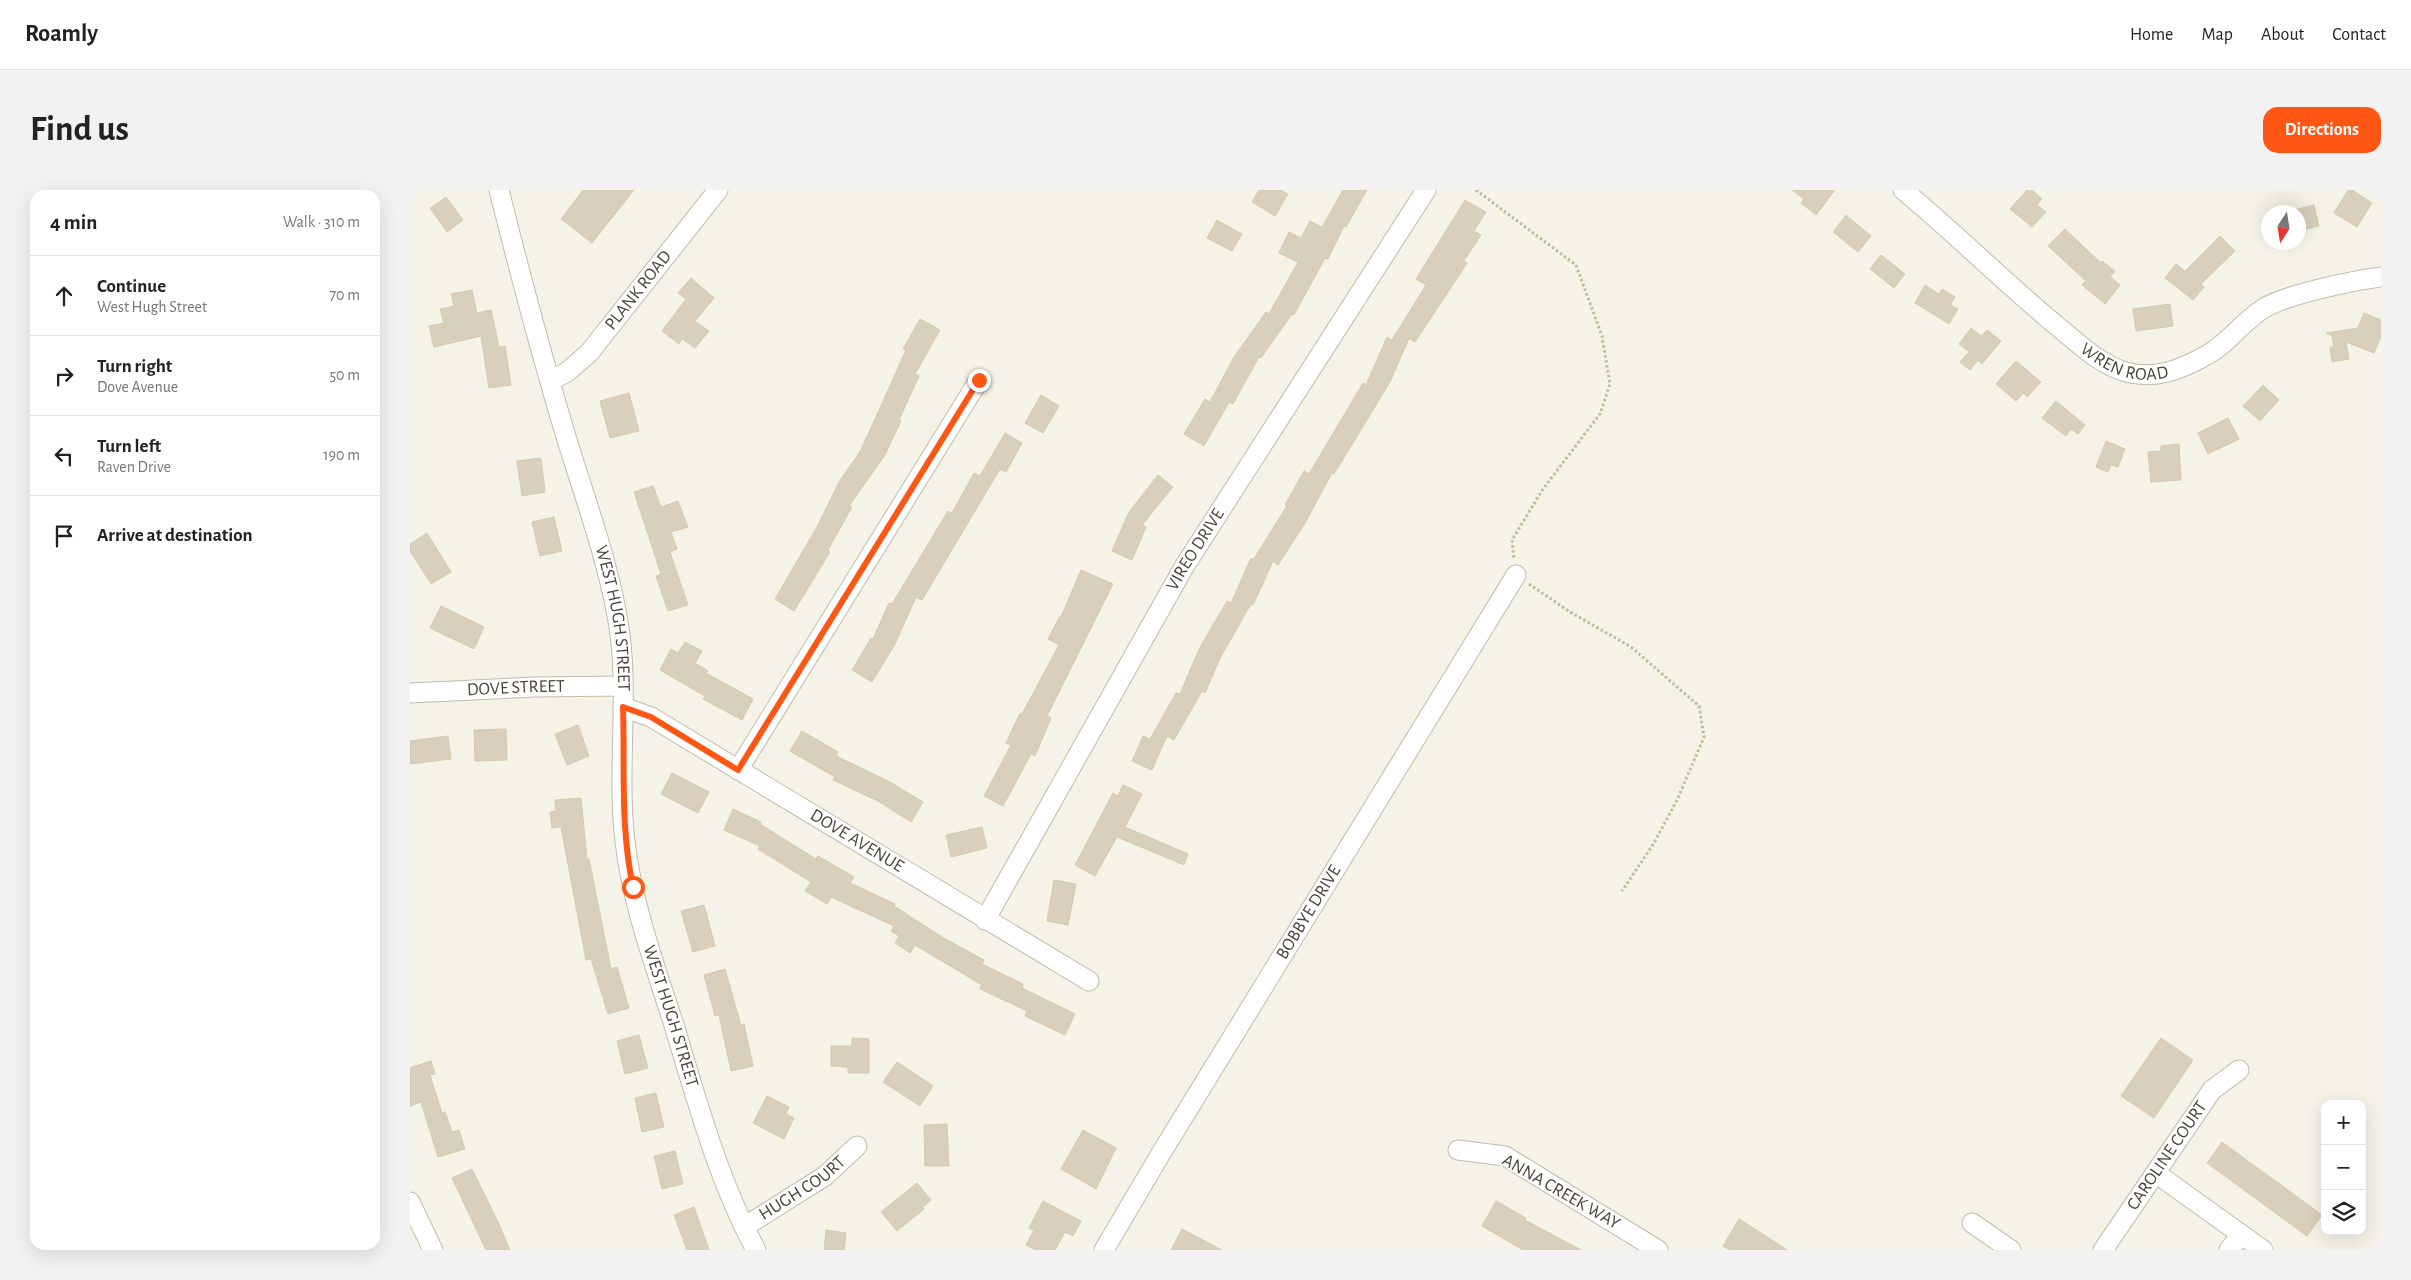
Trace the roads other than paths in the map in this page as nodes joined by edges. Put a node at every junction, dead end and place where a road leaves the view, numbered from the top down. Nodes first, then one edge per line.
1 (499, 190) edge
2 (718, 190) edge
3 (1426, 190) edge
4 (1904, 190) edge
5 (2381, 277) edge
6 (979, 380) dead end
7 (550, 381) junction
8 (1516, 575) road end
9 (623, 686) junction
10 (410, 694) edge
11 (623, 707) junction
12 (738, 770) junction
13 (985, 920) junction
14 (1088, 981) dead end
15 (2239, 1070) dead end
16 (857, 1146) dead end
17 (1458, 1150) dead end
18 (2157, 1174) junction
19 (410, 1202) edge
20 (1972, 1223) dead end
21 (744, 1227) junction
22 (2241, 1235) junction
23 (433, 1250) edge
24 (756, 1250) edge
25 (1104, 1250) edge
26 (1658, 1250) edge
27 (2011, 1250) edge
28 (2103, 1250) edge
29 (2230, 1250) edge
30 (2263, 1250) edge

1 - 7 street, WEST HUGH STREET
2 - 7 street, PLANK ROAD
3 - 13 street, VIREO DRIVE
4 - 5 street, WREN ROAD
6 - 12 street
7 - 9 street, WEST HUGH STREET
8 - 25 street, BOBBYE DRIVE
9 - 10 street, DOVE STREET
9 - 11 street, WEST HUGH STREET
11 - 12 street, DOVE AVENUE
11 - 21 street, WEST HUGH STREET
12 - 13 street, DOVE AVENUE
13 - 14 street, DOVE AVENUE
15 - 18 street, CAROLINE COURT
16 - 21 street, HUGH COURT
17 - 26 street, ANNA CREEK WAY
18 - 22 street
18 - 28 street, CAROLINE COURT
19 - 23 street
20 - 27 street
21 - 24 street, WEST HUGH STREET
22 - 29 street
22 - 30 street

